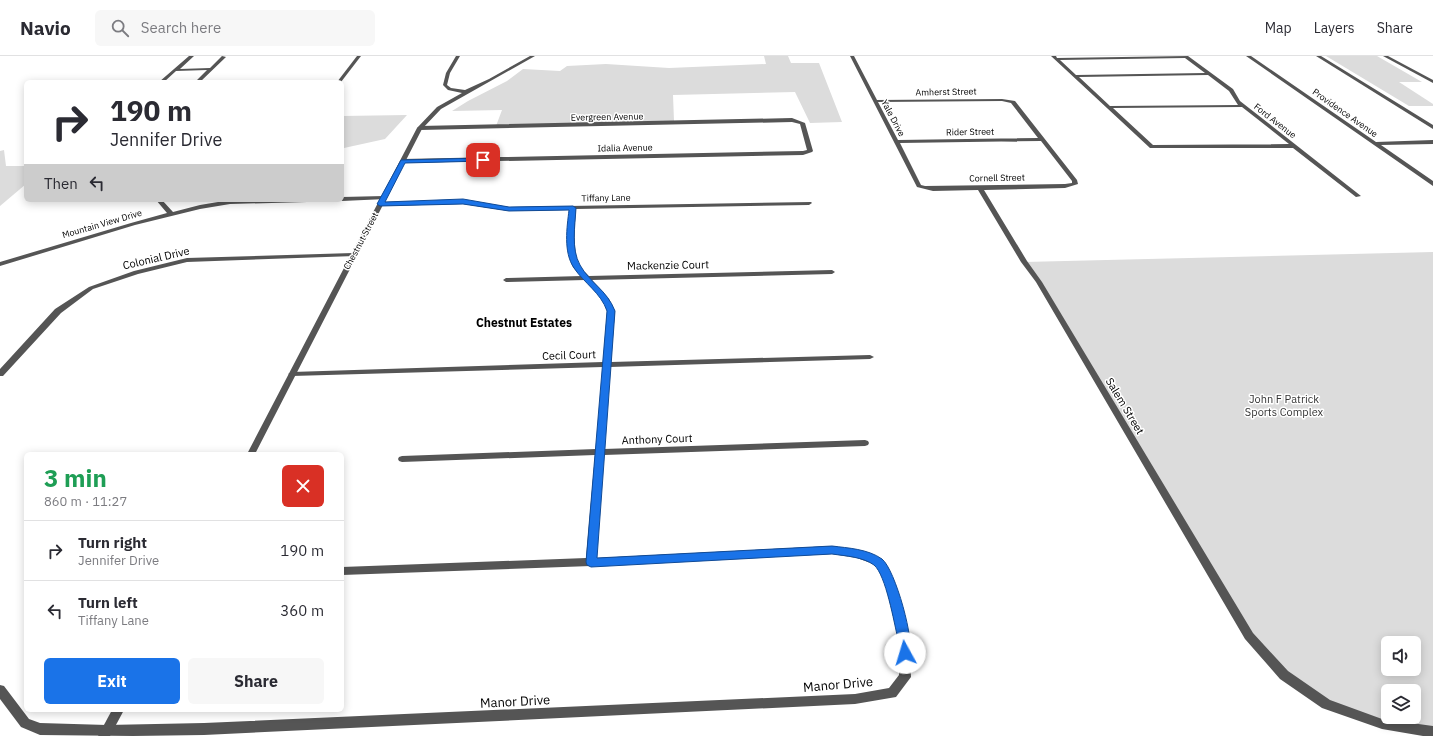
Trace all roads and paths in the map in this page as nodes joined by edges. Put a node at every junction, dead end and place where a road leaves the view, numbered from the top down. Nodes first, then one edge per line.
1 (192, 56) edge
2 (359, 56) edge
3 (458, 56) edge
4 (533, 56) edge
5 (852, 56) edge
6 (1248, 56) edge
7 (1318, 56) edge
8 (1385, 56) edge
9 (224, 57) dead end
10 (1186, 57) edge
11 (1055, 58) edge
12 (176, 70) junction
13 (211, 70) junction
14 (1209, 74) junction
15 (1074, 76) junction
16 (1433, 78) edge
17 (1427, 79) junction
18 (164, 80) edge
19 (199, 80) edge
20 (341, 80) edge
21 (1433, 82) edge
22 (466, 92) junction
23 (875, 101) junction
24 (1243, 106) junction
25 (1110, 107) junction
26 (794, 121) joint
27 (1433, 127) edge
28 (420, 128) junction
29 (1043, 139) junction
30 (896, 142) junction
31 (1433, 142) edge
32 (1375, 144) junction
33 (1294, 146) junction
34 (403, 161) junction
35 (1433, 184) edge
36 (922, 187) joint
37 (980, 188) junction
38 (1358, 196) dead end
39 (344, 199) edge
40 (382, 201) junction
41 (161, 202) edge
42 (250, 202) edge
43 (809, 203) dead end
44 (573, 208) junction
45 (171, 214) junction
46 (353, 255) junction
47 (0, 264) edge
48 (832, 272) dead end
49 (588, 278) junction
50 (506, 280) dead end
51 (870, 356) dead end
52 (607, 364) junction
53 (0, 374) edge
54 (292, 374) junction
55 (865, 443) dead end
56 (251, 452) edge
57 (600, 452) junction
58 (402, 459) dead end
59 (591, 562) junction
60 (344, 571) edge
61 (0, 690) edge
62 (117, 712) edge
63 (1433, 732) edge
64 (105, 734) edge

1 - 12 street
2 - 20 street
3 - 22 street
4 - 22 street, Chestnut Street
5 - 23 street, Yale Drive
6 - 32 street, Providence Avenue
7 - 27 street
8 - 17 street
9 - 13 street
10 - 11 street
10 - 14 street, Ford Avenue
11 - 15 street
12 - 13 street
12 - 18 street
13 - 19 street
14 - 15 street
14 - 24 street, Ford Avenue
15 - 25 street
16 - 17 street
17 - 21 street
22 - 28 street, Chestnut Street
23 - 29 street, Amherst Street
23 - 30 street, Yale Drive
24 - 25 street
24 - 33 street, Ford Avenue
25 - 33 street
26 - 28 street, Evergreen Avenue
26 - 34 street, Idalia Avenue
28 - 34 street, Chestnut Street
29 - 30 street, Rider Street
29 - 37 street, Cornell Street
30 - 36 street, Yale Drive
31 - 32 street
32 - 35 street, Providence Avenue
33 - 38 street, Ford Avenue
34 - 40 street, Chestnut Street
36 - 37 street, Cornell Street
37 - 63 street, Salem Street
39 - 40 street
40 - 44 street, Tiffany Lane
40 - 46 street, Chestnut Street
41 - 45 street
42 - 45 street, Mountain View Drive
43 - 44 street, Tiffany Lane
44 - 49 street
45 - 47 street, Mountain View Drive
46 - 53 street, Colonial Drive
46 - 54 street, Chestnut Street
48 - 49 street, Mackenzie Court
49 - 50 street, Mackenzie Court
49 - 52 street
51 - 52 street, Cecil Court
52 - 54 street, Cecil Court
52 - 57 street
54 - 56 street, Chestnut Street
55 - 57 street, Anthony Court
57 - 58 street, Anthony Court
57 - 59 street
59 - 60 street, Manor Drive
59 - 64 street, Manor Drive
61 - 64 street, Manor Drive
62 - 64 street

